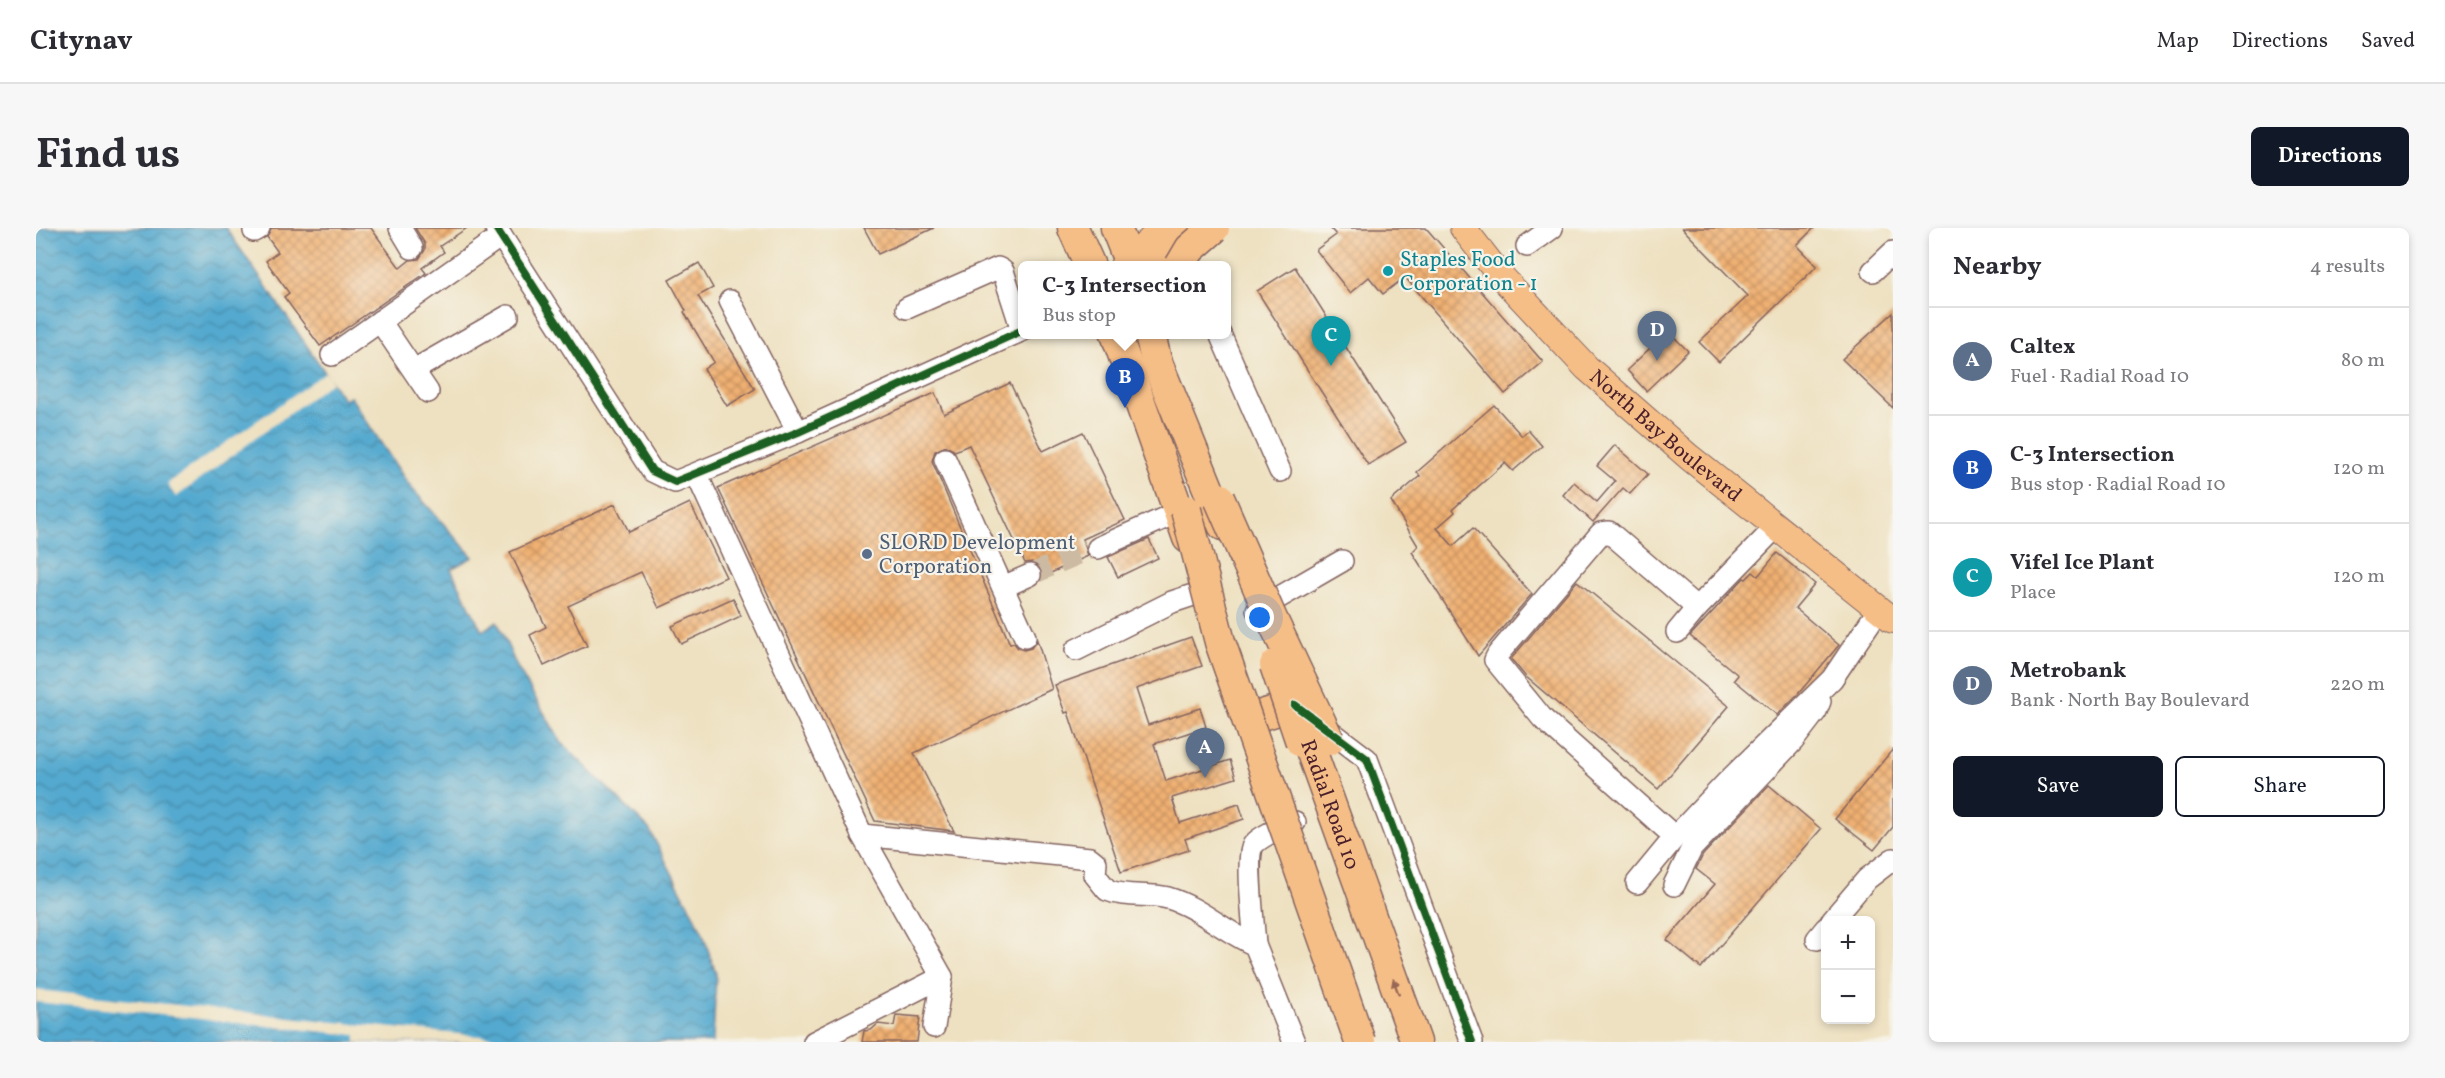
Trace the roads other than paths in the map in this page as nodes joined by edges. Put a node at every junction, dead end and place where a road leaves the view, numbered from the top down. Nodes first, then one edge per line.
1 (400, 228) edge
2 (1073, 228) edge
3 (1116, 228) edge
4 (1123, 228) edge
5 (1168, 228) edge
6 (1214, 228) edge
7 (1224, 228) edge
8 (1463, 228) edge
9 (1552, 228) edge
10 (499, 232) edge
11 (1527, 246) dead end
12 (412, 248) dead end
13 (1893, 252) edge
14 (1088, 261) edge
15 (1154, 261) edge
16 (1158, 261) edge
17 (1163, 261) edge
18 (1164, 261) edge
19 (1873, 271) dead end
20 (730, 301) dead end
21 (907, 308) dead end
22 (1018, 315) edge
23 (508, 316) dead end
24 (380, 321) junction
25 (1018, 332) edge
26 (1118, 339) edge
27 (1148, 339) edge
28 (1150, 339) edge
29 (1151, 339) edge
30 (1222, 339) edge
31 (332, 355) dead end
32 (414, 370) junction
33 (428, 392) dead end
34 (798, 432) junction
35 (945, 459) dead end
36 (1280, 471) dead end
37 (697, 475) junction
38 (1220, 498) junction
39 (1182, 511) junction
40 (1777, 526) junction
41 (1098, 548) tunnel mouth
42 (1342, 561) dead end
43 (1030, 575) tunnel mouth
44 (1003, 587) junction
45 (1205, 591) junction
46 (1696, 608) junction
47 (1257, 610) junction
48 (1886, 614) edge
49 (1677, 632) dead end
50 (1025, 637) dead end
51 (1076, 650) dead end
52 (1819, 692) junction
53 (1295, 705) junction
54 (1255, 717) junction
55 (1294, 822) junction
56 (862, 835) junction
57 (1675, 837) junction
58 (1893, 859) edge
59 (1637, 883) dead end
60 (1674, 885) dead end
61 (1836, 916) edge
62 (1255, 945) junction
63 (942, 977) junction
64 (934, 1027) dead end
65 (814, 1042) edge
66 (1294, 1042) edge
67 (1360, 1042) edge
68 (1372, 1042) edge
69 (1416, 1042) edge
70 (1437, 1042) edge
71 (1472, 1042) edge

1 - 12 street
2 - 14 highway
3 - 15 highway
4 - 5 highway
5 - 16 highway
6 - 18 highway, bridge
7 - 17 main road
8 - 40 main road, North Bay Boulevard
9 - 11 street
10 - 24 street
10 - 37 street
13 - 19 street
20 - 34 street
21 - 22 street
23 - 32 street
24 - 31 street
24 - 32 street
25 - 34 street
26 - 39 highway, Radial Road 10
27 - 39 highway
28 - 47 highway, Radial Road 10
29 - 38 highway
30 - 36 street
32 - 33 street
34 - 37 street
35 - 44 street
37 - 56 street
38 - 39 highway, bridge
38 - 70 highway, bridge
39 - 41 street
39 - 45 highway, Radial Road 10
39 - 67 highway, bridge
40 - 46 street
40 - 48 main road, North Bay Boulevard
42 - 47 street
43 - 44 street
44 - 50 street
45 - 51 street
45 - 54 highway, Radial Road 10
46 - 49 street
46 - 57 street
47 - 53 highway, Radial Road 10
48 - 52 street
52 - 57 street
52 - 60 street
53 - 54 highway
69 -> 53 highway, Radial Road 10
53 - 71 street
54 - 55 highway, Radial Road 10
55 - 62 street
55 - 68 highway, Radial Road 10
56 - 62 street
56 - 63 street
57 - 59 street
58 - 61 street
62 - 66 street
63 - 64 street
63 - 65 street

